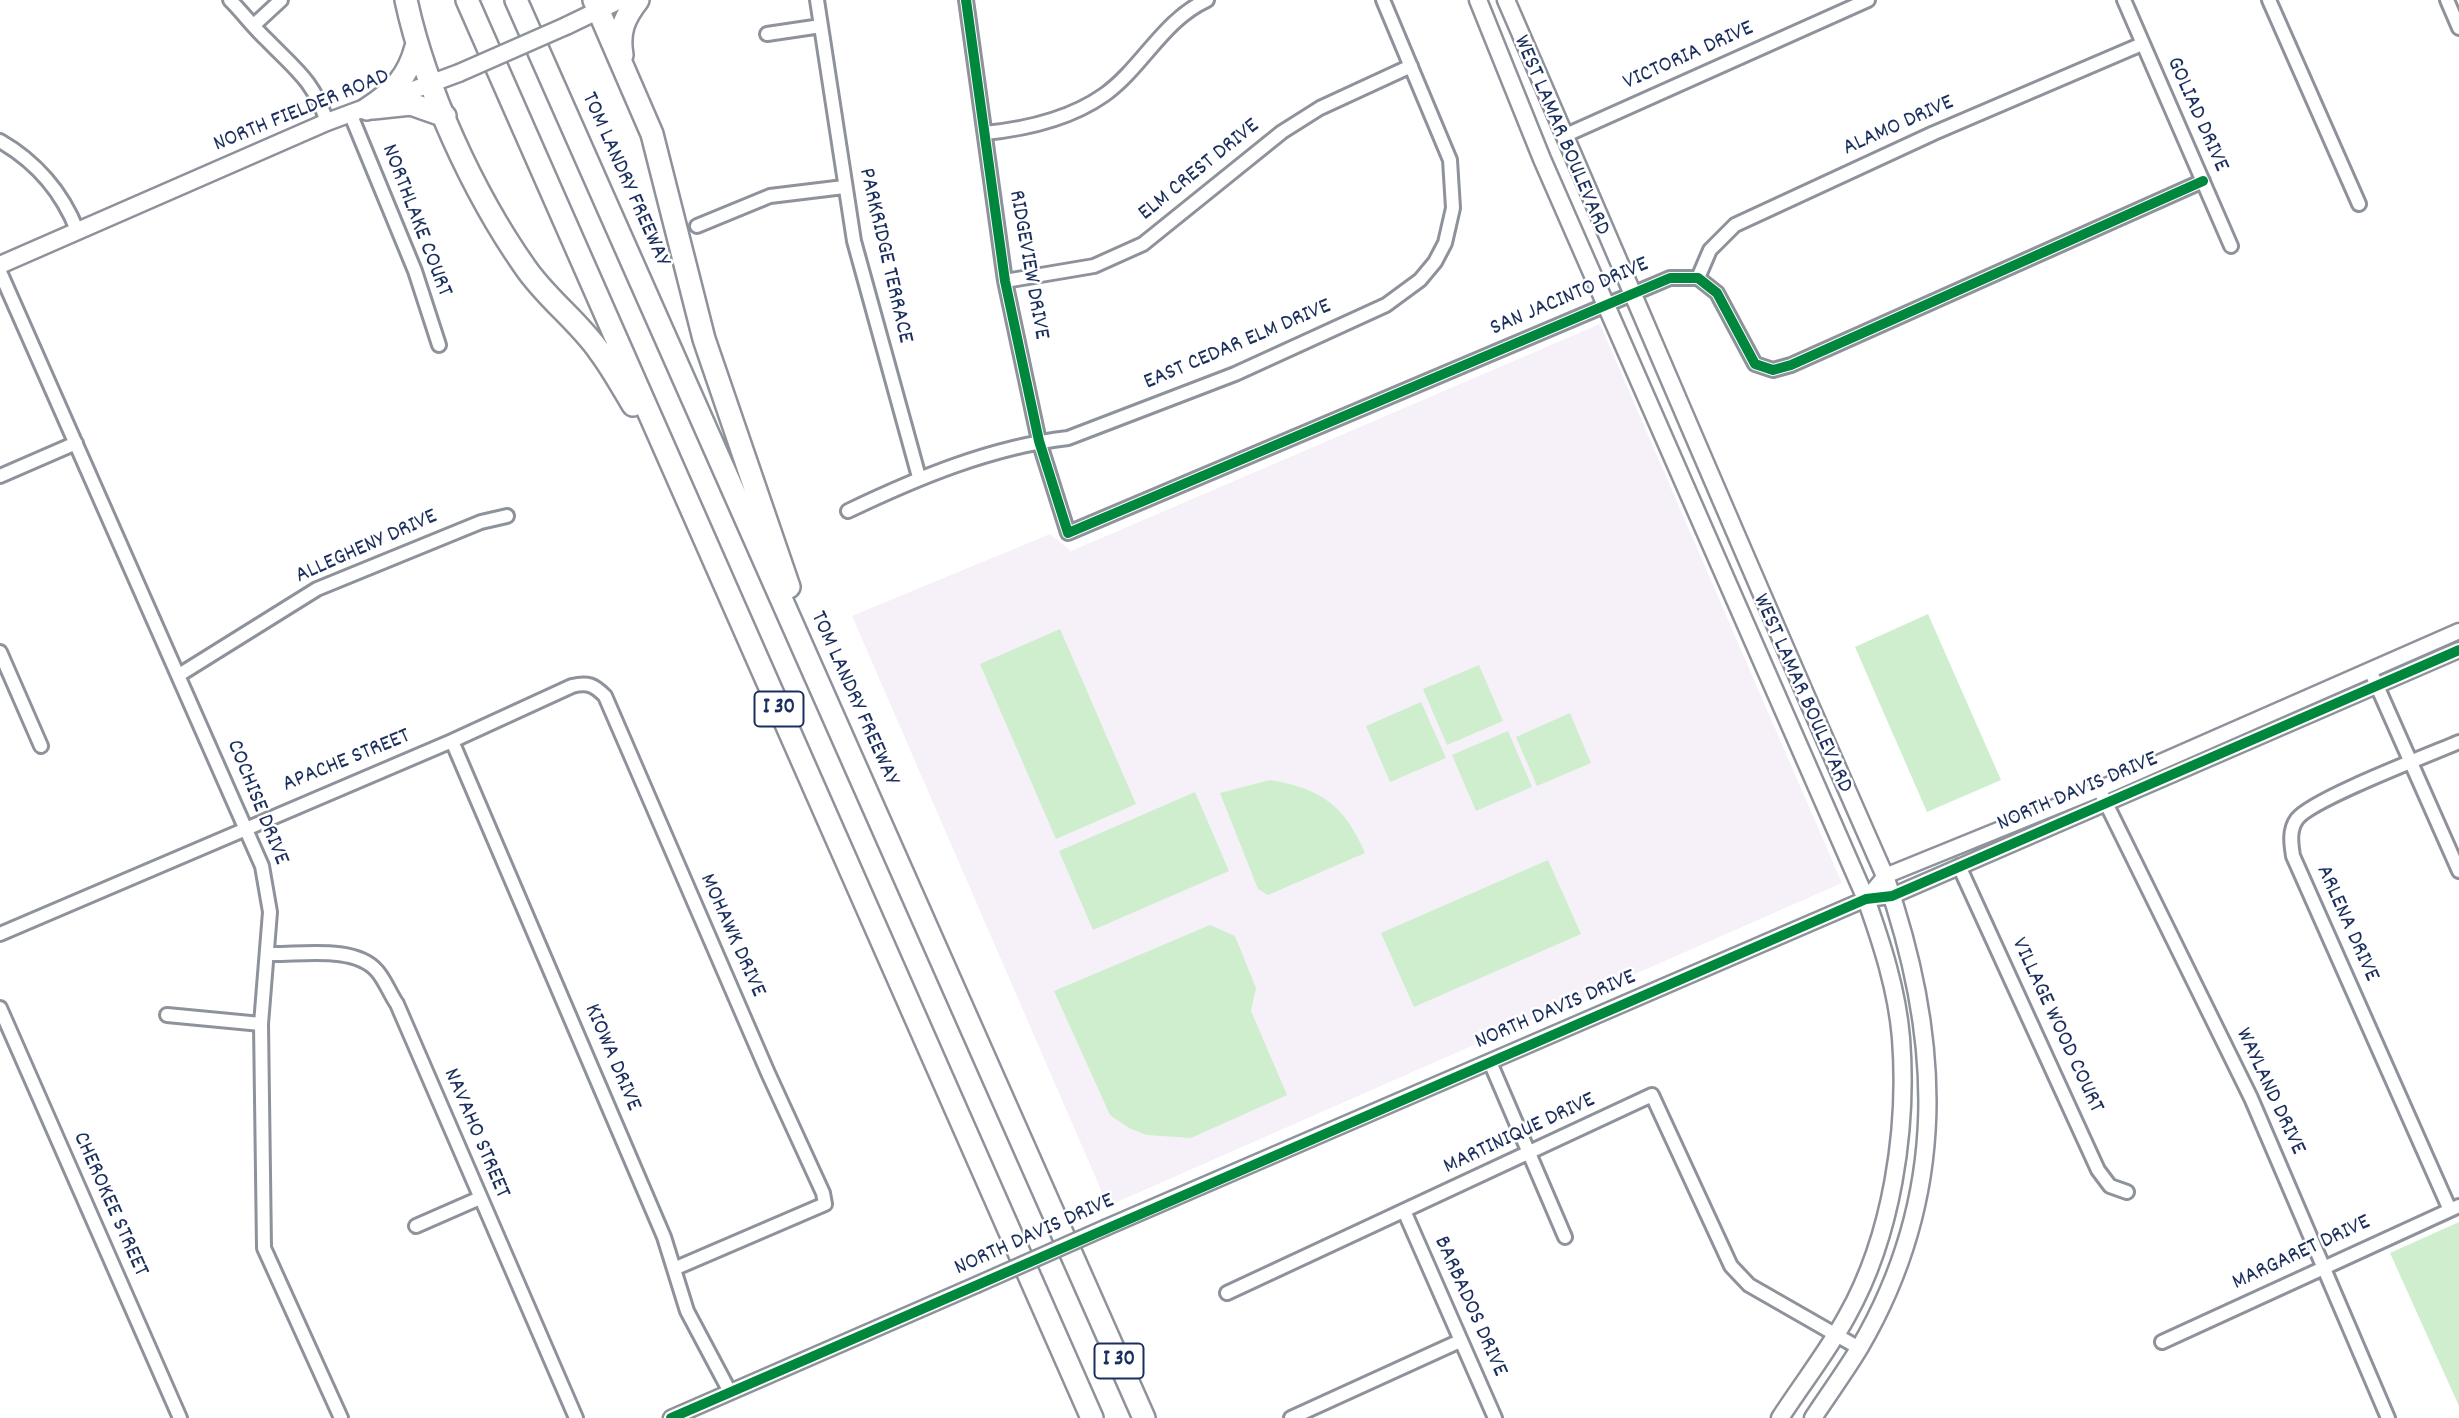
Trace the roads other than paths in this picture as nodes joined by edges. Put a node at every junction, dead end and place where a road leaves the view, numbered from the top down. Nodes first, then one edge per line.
1 (230, 0) edge
2 (281, 0) edge
3 (407, 0) edge
4 (467, 0) edge
5 (516, 0) edge
6 (620, 0) edge
7 (638, 0) edge
8 (817, 0) edge
9 (966, 0) edge
10 (1207, 0) edge
11 (1383, 0) edge
12 (1478, 0) edge
13 (1506, 0) edge
14 (1868, 0) edge
15 (2124, 0) edge
16 (2269, 0) edge
17 (2447, 0) edge
18 (597, 5) edge
19 (254, 25) junction
20 (821, 26) junction
21 (2459, 28) edge
22 (767, 34) dead end
23 (2142, 44) junction
24 (416, 47) junction
25 (623, 61) junction
26 (1411, 66) junction
27 (431, 86) junction
28 (359, 111) junction
29 (445, 116) junction
30 (327, 122) junction
31 (985, 133) junction
32 (1566, 135) junction
33 (0, 141) edge
34 (2203, 181) junction
35 (844, 187) junction
36 (2359, 204) dead end
37 (697, 226) dead end
38 (77, 230) junction
39 (2231, 246) dead end
40 (0, 265) edge
41 (0, 272) edge
42 (1698, 278) junction
43 (1005, 281) junction
44 (1633, 295) junction
45 (1608, 305) junction
46 (439, 345) dead end
47 (1665, 375) junction
48 (1643, 385) junction
49 (1039, 441) junction
50 (76, 443) junction
51 (0, 476) edge
52 (919, 477) junction
53 (848, 511) dead end
54 (507, 516) dead end
55 (1068, 533) joint
56 (723, 582) junction
57 (2459, 631) edge
58 (2459, 650) edge
59 (0, 652) edge
60 (2370, 670) junction
61 (179, 675) junction
62 (595, 686) joint
63 (2377, 687) junction
64 (452, 741) junction
65 (2459, 742) edge
66 (41, 746) dead end
67 (849, 753) junction
68 (2412, 762) junction
69 (2099, 789) junction
70 (2106, 806) junction
71 (246, 826) junction
72 (1959, 866) junction
73 (2459, 871) edge
74 (1885, 876) junction
75 (1892, 896) junction
76 (1866, 900) junction
77 (0, 934) edge
78 (269, 954) junction
79 (0, 1008) edge
80 (167, 1014) dead end
81 (261, 1024) junction
82 (1490, 1062) junction
83 (1529, 1153) junction
84 (2127, 1192) dead end
85 (480, 1198) junction
86 (2454, 1208) edge
87 (1405, 1213) junction
88 (416, 1226) dead end
89 (1565, 1237) dead end
90 (2323, 1266) junction
91 (676, 1268) junction
92 (1227, 1293) dead end
93 (1094, 1303) junction
94 (1836, 1334) junction
95 (1460, 1341) junction
96 (2162, 1342) dead end
97 (1859, 1348) junction
98 (730, 1392) junction
99 (180, 1418) edge
100 (341, 1418) edge
101 (576, 1418) edge
102 (671, 1418) edge
103 (1092, 1418) edge
104 (1144, 1418) edge
105 (1152, 1418) edge
106 (1291, 1418) edge
107 (1495, 1418) edge
108 (1780, 1418) edge
109 (1813, 1418) edge
110 (2388, 1418) edge

1 - 19 street
2 - 19 street
3 - 24 highway
4 - 56 highway, I 30
5 - 67 highway, TOM LANDRY FREEWAY / I 30
6 - 18 main road, NORTH FIELDER ROAD
7 - 25 highway
8 - 20 street, PARKRIDGE TERRACE
9 - 31 street, RIDGEVIEW DRIVE
10 - 31 street
11 - 26 street, EAST CEDAR ELM DRIVE
12 - 45 main road, WEST LAMAR BOULEVARD
13 - 32 main road, WEST LAMAR BOULEVARD
14 - 32 street, VICTORIA DRIVE
15 - 23 street, GOLIAD DRIVE
16 - 36 street
17 - 21 street
18 - 25 highway
18 - 27 main road, NORTH FIELDER ROAD, bridge
19 - 30 street
20 - 22 street
20 - 35 street, PARKRIDGE TERRACE
23 - 34 street, GOLIAD DRIVE
23 - 42 street, ALAMO DRIVE
24 - 27 highway
24 - 28 highway
25 - 67 highway
26 - 43 street, ELM CREST DRIVE
26 - 49 street, EAST CEDAR ELM DRIVE
27 - 28 main road, NORTH FIELDER ROAD
27 - 29 highway
28 - 29 highway
28 - 30 main road, NORTH FIELDER ROAD
28 - 46 street, NORTHLAKE COURT
29 - 56 highway
30 - 38 main road, NORTH FIELDER ROAD
31 - 43 street, RIDGEVIEW DRIVE
32 - 44 main road, WEST LAMAR BOULEVARD
33 - 38 street
34 - 39 street, GOLIAD DRIVE
34 - 42 street
35 - 37 street
35 - 52 street, PARKRIDGE TERRACE
38 - 40 main road, NORTH FIELDER ROAD
41 - 50 street, COCHISE DRIVE
42 - 44 street, SAN JACINTO DRIVE
43 - 49 street, RIDGEVIEW DRIVE
44 - 45 street, SAN JACINTO DRIVE
44 - 47 main road, WEST LAMAR BOULEVARD
45 - 48 main road, WEST LAMAR BOULEVARD
45 - 55 street, SAN JACINTO DRIVE
47 - 48 main road
47 - 74 main road, WEST LAMAR BOULEVARD
48 - 76 main road, WEST LAMAR BOULEVARD
49 - 52 street, EAST CEDAR ELM DRIVE
49 - 55 street, RIDGEVIEW DRIVE
50 - 51 street
50 - 61 street, COCHISE DRIVE
52 - 53 street, EAST CEDAR ELM DRIVE
54 - 61 street, ALLEGHENY DRIVE
56 - 103 highway, I 30
57 - 60 street, NORTH DAVIS DRIVE
58 - 63 street, NORTH DAVIS DRIVE
59 - 66 street
60 - 63 street
60 - 69 street, NORTH DAVIS DRIVE
61 - 71 street, COCHISE DRIVE
62 - 64 street, APACHE STREET
62 - 91 street, MOHAWK DRIVE
63 - 68 street
63 - 70 street, NORTH DAVIS DRIVE
64 - 71 street, APACHE STREET
64 - 91 street, KIOWA DRIVE
65 - 68 street, ARLENA DRIVE
67 - 93 highway, TOM LANDRY FREEWAY / I 30
68 - 73 street
68 - 86 street, ARLENA DRIVE
69 - 70 street, WAYLAND DRIVE
69 - 74 street, NORTH DAVIS DRIVE
70 - 72 street, NORTH DAVIS DRIVE
70 - 90 street, WAYLAND DRIVE
71 - 77 street, APACHE STREET
71 - 78 street, COCHISE DRIVE
72 - 75 street, NORTH DAVIS DRIVE
72 - 84 street, VILLAGE WOOD COURT
74 - 75 main road, WEST LAMAR BOULEVARD
74 - 76 street, NORTH DAVIS DRIVE
75 - 76 street, NORTH DAVIS DRIVE
75 - 97 main road, WEST LAMAR BOULEVARD
76 - 82 street, NORTH DAVIS DRIVE
76 - 94 main road, WEST LAMAR BOULEVARD
78 - 81 street, COCHISE DRIVE
78 - 85 street, NAVAHO STREET
79 - 99 street, CHEROKEE STREET
80 - 81 street
81 - 100 street, COCHISE DRIVE
82 - 83 street
82 - 98 street, NORTH DAVIS DRIVE, bridge
83 - 87 street, MARTINIQUE DRIVE
83 - 89 street
83 - 94 street, MARTINIQUE DRIVE
85 - 88 street
85 - 101 street, NAVAHO STREET
86 - 90 street, MARGARET DRIVE
87 - 92 street, MARTINIQUE DRIVE
87 - 95 street, BARBADOS DRIVE
90 - 96 street, MARGARET DRIVE
90 - 110 street, WAYLAND DRIVE
91 - 98 street, KIOWA DRIVE
93 - 104 highway, TOM LANDRY FREEWAY / I 30
93 - 105 highway
94 - 97 street
94 - 108 main road, WEST LAMAR BOULEVARD
95 - 106 street
95 - 107 street, BARBADOS DRIVE
97 - 109 main road, WEST LAMAR BOULEVARD
98 - 102 street, NORTH DAVIS DRIVE

